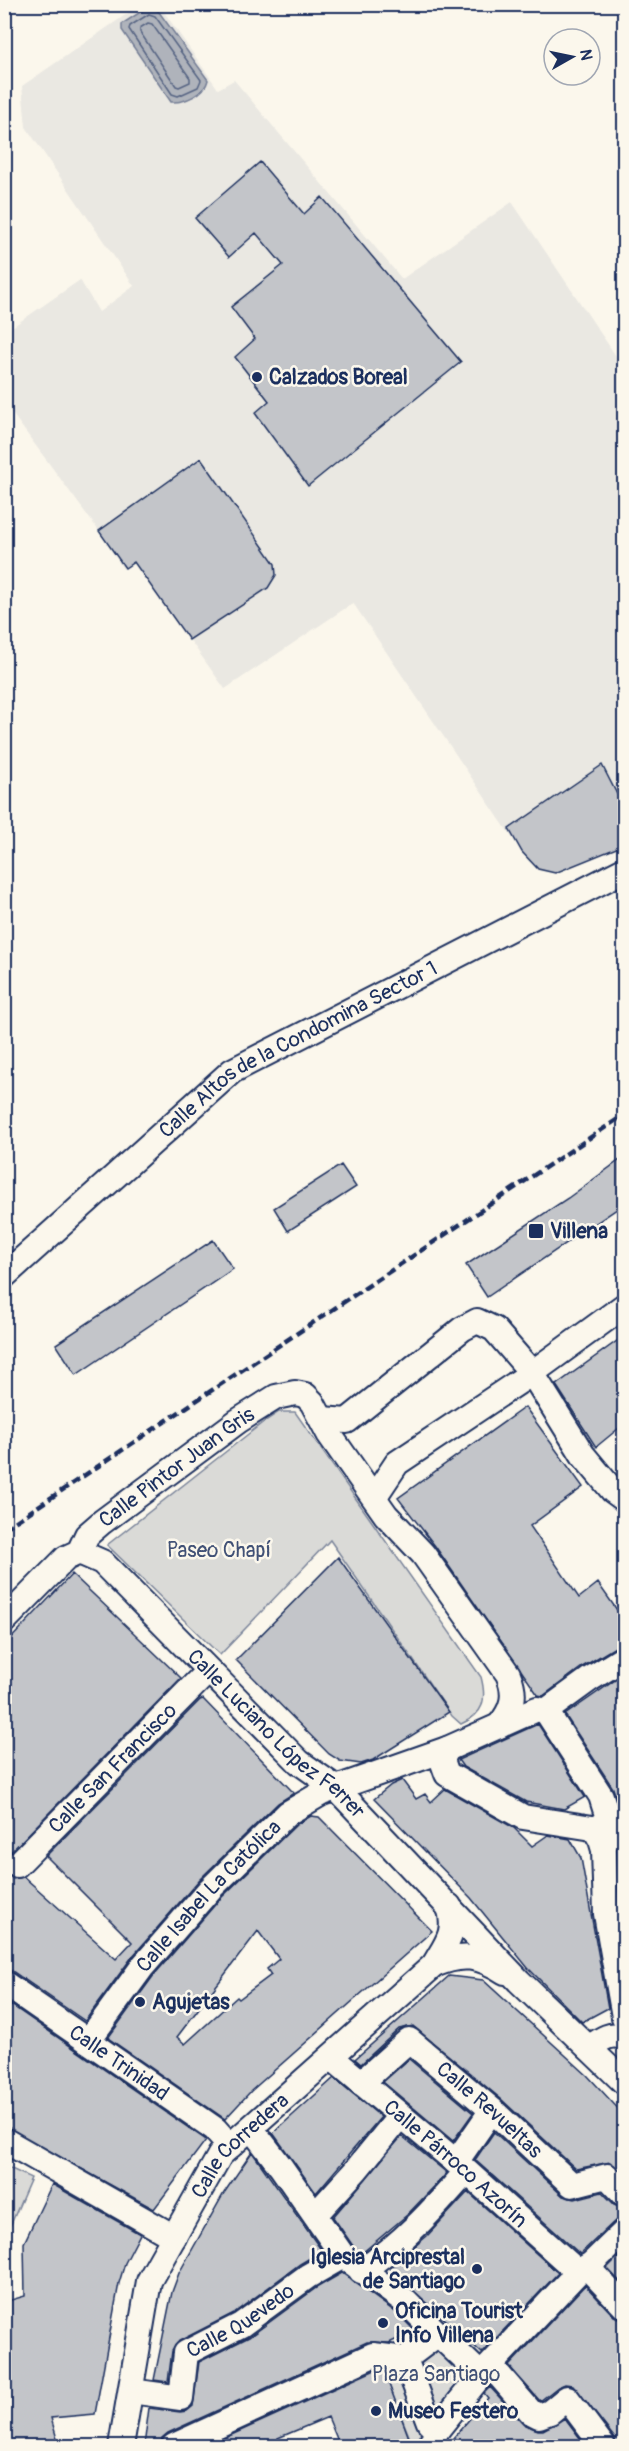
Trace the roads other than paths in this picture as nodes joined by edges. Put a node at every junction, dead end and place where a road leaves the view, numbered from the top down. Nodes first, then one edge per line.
1 (624, 870) edge
2 (4, 1276) edge
3 (624, 1306) edge
4 (532, 1373) junction
5 (317, 1411) junction
6 (375, 1496) junction
7 (624, 1499) edge
8 (79, 1552) junction
9 (4, 1622) edge
10 (624, 1658) edge
11 (208, 1671) junction
12 (546, 1711) junction
13 (500, 1726) junction
14 (447, 1749) junction
15 (351, 1783) junction
16 (608, 1835) edge
17 (17, 1865) dead end
18 (448, 1906) junction
19 (434, 1965) junction
20 (519, 1981) junction
21 (6, 1988) edge
22 (624, 2017) edge
23 (624, 2038) edge
24 (88, 2042) junction
25 (590, 2048) junction
26 (331, 2057) junction
27 (624, 2082) edge
28 (361, 2083) junction
29 (492, 2110) junction
30 (400, 2116) junction
31 (251, 2128) junction
32 (4, 2140) edge
33 (230, 2146) junction
34 (461, 2167) junction
35 (624, 2194) edge
36 (315, 2215) junction
37 (624, 2232) edge
38 (174, 2237) junction
39 (352, 2264) junction
40 (582, 2269) junction
41 (624, 2306) edge
42 (438, 2334) junction
43 (405, 2359) junction
44 (486, 2370) junction
45 (131, 2391) junction
46 (216, 2437) edge
47 (434, 2438) edge
48 (125, 2446) edge
49 (174, 2446) edge
50 (603, 2446) edge

1 - 2 street, Calle Altos de la Condomina Sector 1
3 - 4 street
4 - 5 street, Calle Pintor Juan Gris
4 - 6 street
4 - 7 street
5 - 6 street
5 - 8 street, Calle Pintor Juan Gris
6 - 13 street
8 - 9 street, Calle Pintor Juan Gris
8 - 11 street, Calle Luciano López Ferrer
10 - 12 street
11 - 15 street, Calle Luciano López Ferrer
11 - 17 street, Calle San Francisco
12 - 13 street, Calle Isabel La Católica
12 - 16 street
13 - 14 street, Calle Isabel La Católica
14 - 15 street, Calle Isabel La Católica
14 - 16 street
15 - 18 street, Calle Luciano López Ferrer
15 - 24 street, Calle Isabel La Católica
16 - 22 street
18 - 19 street, Calle Corredera
18 - 20 street, Calle Luciano López Ferrer
19 - 20 street
19 - 26 street, Calle Corredera
20 - 25 street
21 - 24 street, Calle Trinidad
23 - 25 street
24 - 33 street, Calle Trinidad
25 - 27 street
26 - 28 street, Calle Párroco Azorín
26 - 31 street, Calle Corredera
28 - 29 street, Calle Revueltas
28 - 30 street, Calle Párroco Azorín
29 - 34 street
29 - 35 street, Calle Revueltas
30 - 34 street, Calle Párroco Azorín
30 - 36 street
31 - 33 street, Calle Corredera
31 - 36 street
32 - 38 street
33 - 38 street, Calle Corredera
34 - 39 street
34 - 40 street, Calle Párroco Azorín
36 - 39 street
37 - 40 street
38 - 45 street, Calle Corredera
39 - 42 street
39 - 45 street, Calle Quevedo
40 - 41 street, Calle Párroco Azorín
40 - 44 street
42 - 43 street
42 - 44 street
43 - 46 street
43 - 47 street
44 - 47 street
44 - 50 street
45 - 48 street, Calle Corredera
46 - 49 street

